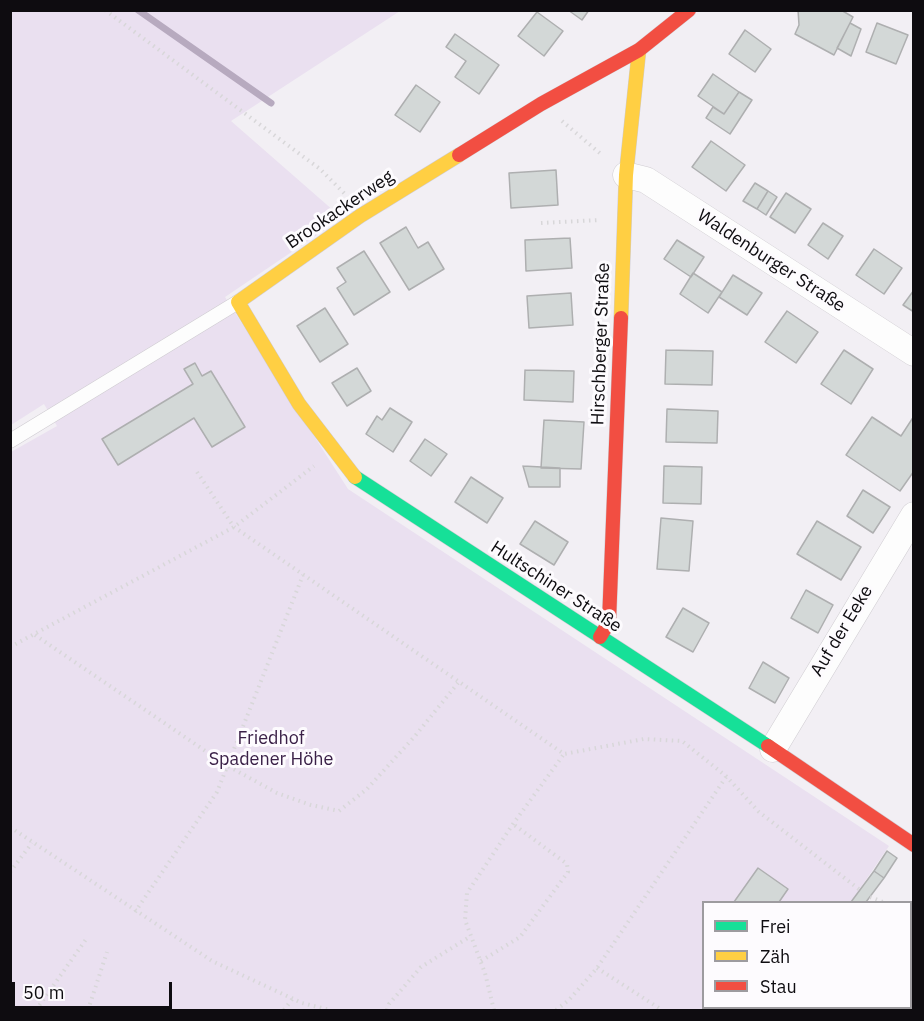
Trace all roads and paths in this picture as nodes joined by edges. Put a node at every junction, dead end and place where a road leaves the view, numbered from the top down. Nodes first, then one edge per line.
1 (105, 10) edge
2 (689, 10) edge
3 (639, 50) junction
4 (541, 104) junction
5 (626, 175) junction
6 (360, 216) junction
7 (624, 219) junction
8 (541, 223) dead end
9 (238, 302) junction
10 (914, 353) edge
11 (10, 441) edge
12 (334, 452) junction
13 (197, 472) dead end
14 (914, 515) edge
15 (234, 527) junction
16 (303, 575) junction
17 (35, 635) junction
18 (600, 637) junction
19 (10, 646) edge
20 (458, 683) junction
21 (773, 749) junction
22 (564, 754) junction
23 (226, 765) junction
24 (726, 776) junction
25 (513, 824) junction
26 (10, 827) edge
27 (32, 843) junction
28 (914, 845) edge
29 (10, 872) edge
30 (860, 890) dead end
31 (870, 897) dead end
32 (879, 901) edge
33 (135, 912) junction
34 (471, 936) junction
35 (87, 938) dead end
36 (107, 952) dead end
37 (481, 961) junction
38 (597, 968) junction
39 (292, 998) junction
40 (36, 1011) edge
41 (88, 1011) edge
42 (284, 1011) edge
43 (330, 1011) edge
44 (387, 1011) edge
45 (494, 1011) edge
46 (556, 1011) edge
47 (662, 1011) edge

1 - 6 path
2 - 3 street, Brookackerweg
3 - 4 street, Brookackerweg
3 - 5 street, Hirschberger Straße
4 - 5 path
4 - 6 street, Brookackerweg
5 - 7 street, Hirschberger Straße
5 - 10 street, Waldenburger Straße
6 - 9 street, Brookackerweg
7 - 8 path
7 - 18 street, Hirschberger Straße
9 - 11 lane, Brookackerweg
9 - 12 street, Hultschiner Straße
12 - 15 path
12 - 18 street, Hultschiner Straße
13 - 15 path
14 - 21 street, Auf der Eeke
15 - 16 path
15 - 17 path
16 - 20 path
16 - 23 path
17 - 19 path
17 - 23 path
18 - 21 street, Hultschiner Straße
20 - 22 path
20 - 23 path
21 - 28 street, Hultschiner Straße
22 - 24 path
22 - 25 path
23 - 33 path
24 - 30 path
24 - 38 path
25 - 34 path
25 - 37 path
26 - 27 path
27 - 29 path
27 - 33 path
31 - 32 path
33 - 39 path
34 - 37 path
34 - 44 path
35 - 40 path
36 - 41 path
37 - 45 path
38 - 46 path
38 - 47 path
39 - 42 path
39 - 43 path

